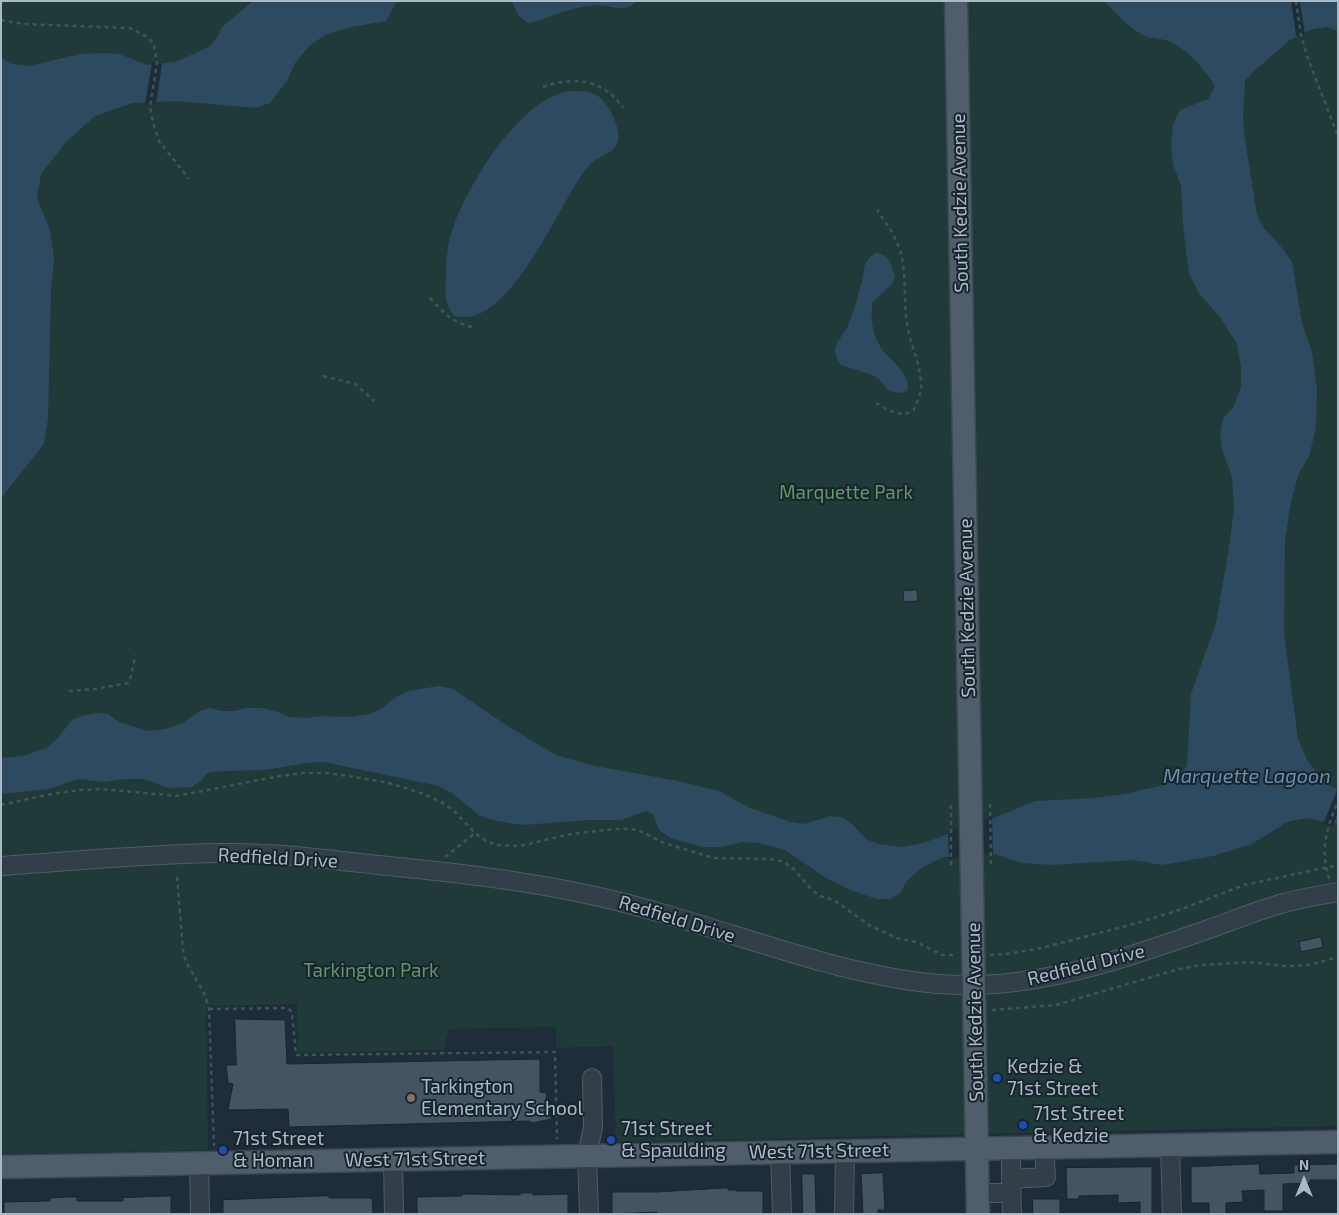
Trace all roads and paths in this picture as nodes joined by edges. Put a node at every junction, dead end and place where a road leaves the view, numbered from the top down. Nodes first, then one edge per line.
1 (956, 1) edge
2 (1296, 1) edge
3 (1, 20) edge
4 (543, 87) dead end
5 (623, 108) dead end
6 (1338, 136) edge
7 (189, 179) dead end
8 (877, 210) dead end
9 (430, 298) dead end
10 (472, 327) dead end
11 (323, 376) dead end
12 (374, 401) dead end
13 (876, 403) dead end
14 (136, 655) dead end
15 (69, 691) dead end
16 (1338, 801) edge
17 (970, 804) junction
18 (1, 805) edge
19 (475, 833) junction
20 (971, 865) junction
21 (1338, 865) edge
22 (1, 866) edge
23 (1326, 867) junction
24 (429, 870) junction
25 (177, 877) dead end
26 (1334, 886) edge
27 (954, 955) dead end
28 (990, 955) dead end
29 (1338, 957) edge
30 (975, 985) junction
31 (209, 1009) junction
32 (992, 1010) dead end
33 (592, 1078) dead end
34 (558, 1140) dead end
35 (1338, 1142) edge
36 (1170, 1146) junction
37 (1044, 1148) junction
38 (977, 1149) junction
39 (1011, 1149) junction
40 (845, 1151) junction
41 (780, 1152) junction
42 (587, 1156) junction
43 (206, 1158) junction
44 (393, 1160) junction
45 (1, 1167) edge
46 (1012, 1186) junction
47 (978, 1204) edge
48 (200, 1214) edge
49 (394, 1214) edge
50 (589, 1214) edge
51 (782, 1214) edge
52 (844, 1214) edge
53 (1012, 1214) edge
54 (1172, 1214) edge

1 - 17 main road, South Kedzie Avenue
2 - 6 path
3 - 7 path
4 - 5 path
8 - 13 path
9 - 10 path
11 - 12 path
14 - 15 path
16 - 23 path
17 - 20 main road, South Kedzie Avenue
17 - 20 path
17 - 20 path
18 - 19 path
19 - 24 path
19 - 27 path
20 - 30 main road, South Kedzie Avenue
21 - 23 path
22 - 24 street, Redfield Drive
23 - 26 path
23 - 28 path
24 - 30 street, Redfield Drive
25 - 31 path
26 - 30 street, Redfield Drive
29 - 32 path
30 - 38 main road, South Kedzie Avenue
31 - 34 path
31 - 43 path
33 - 42 street
35 - 36 main road, West 71st Street
36 - 37 main road, West 71st Street
36 - 54 street
37 - 39 main road, West 71st Street
37 - 46 street
38 - 39 main road, West 71st Street
38 - 40 main road, West 71st Street
38 - 47 main road, South Kedzie Avenue
39 - 46 street
40 - 41 main road, West 71st Street
40 - 52 street
41 - 42 main road, West 71st Street
41 - 51 street
42 - 44 main road, West 71st Street
42 - 50 street
43 - 44 main road, West 71st Street
43 - 45 main road, West 71st Street
43 - 48 street
44 - 49 street
46 - 47 street
46 - 53 street

